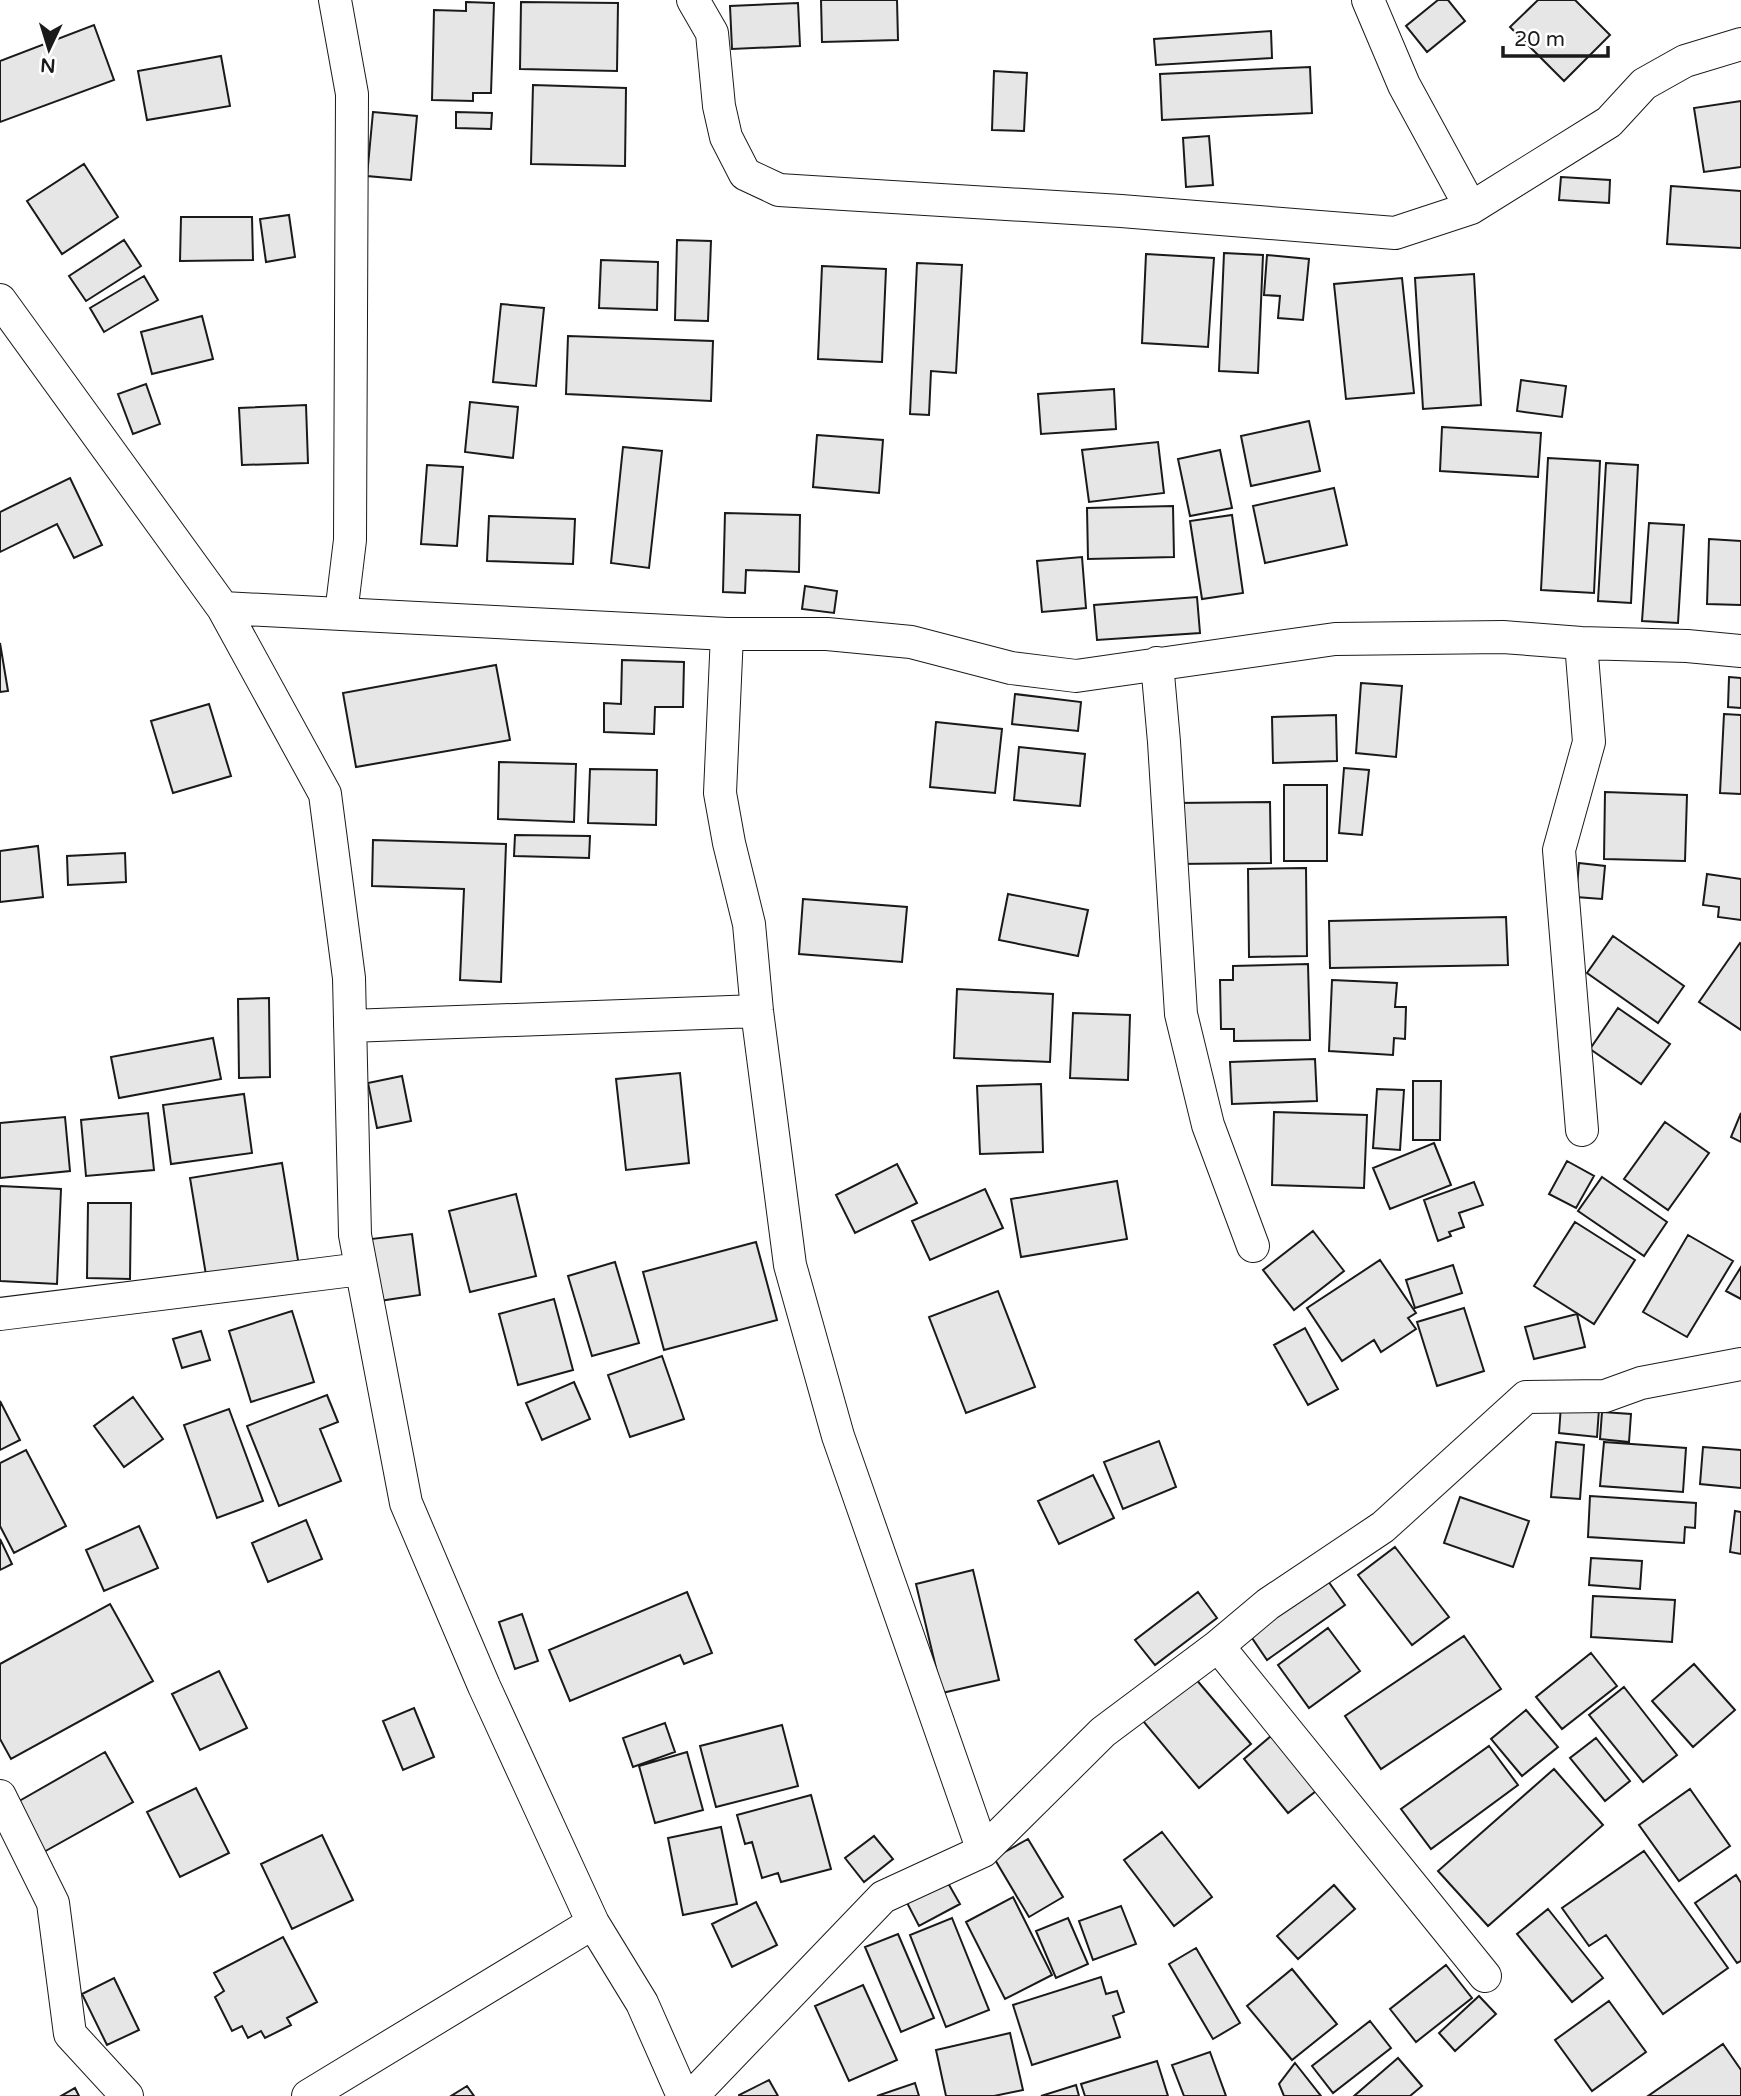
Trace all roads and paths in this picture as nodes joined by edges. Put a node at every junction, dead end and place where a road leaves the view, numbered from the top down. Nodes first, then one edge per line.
1 (335, 0) edge
2 (693, 0) edge
3 (1368, 0) edge
4 (1741, 44) edge
5 (1471, 208) junction
6 (0, 300) edge
7 (223, 608) junction
8 (341, 614) junction
9 (727, 634) junction
10 (1581, 643) junction
11 (1741, 651) edge
12 (1157, 663) junction
13 (757, 1011) junction
14 (351, 1026) junction
15 (1582, 1130) dead end
16 (1253, 1246) dead end
17 (361, 1269) junction
18 (0, 1314) edge
19 (1741, 1364) edge
20 (1218, 1646) junction
21 (0, 1796) edge
22 (983, 1851) junction
23 (593, 1923) junction
24 (1485, 1976) dead end
25 (127, 2096) edge
26 (309, 2096) edge
27 (683, 2096) edge
28 (692, 2096) edge

1 - 8 street
2 - 5 street
3 - 5 street
4 - 5 street
6 - 7 street
7 - 8 street
7 - 14 street
8 - 9 street
9 - 12 street
9 - 13 street
10 - 11 street
10 - 12 street
10 - 15 street
12 - 16 street
13 - 14 street
13 - 22 street
14 - 17 street
17 - 18 street
17 - 23 street
19 - 20 street
20 - 22 street
20 - 24 street
21 - 25 street
22 - 28 street
23 - 26 street
23 - 27 street

